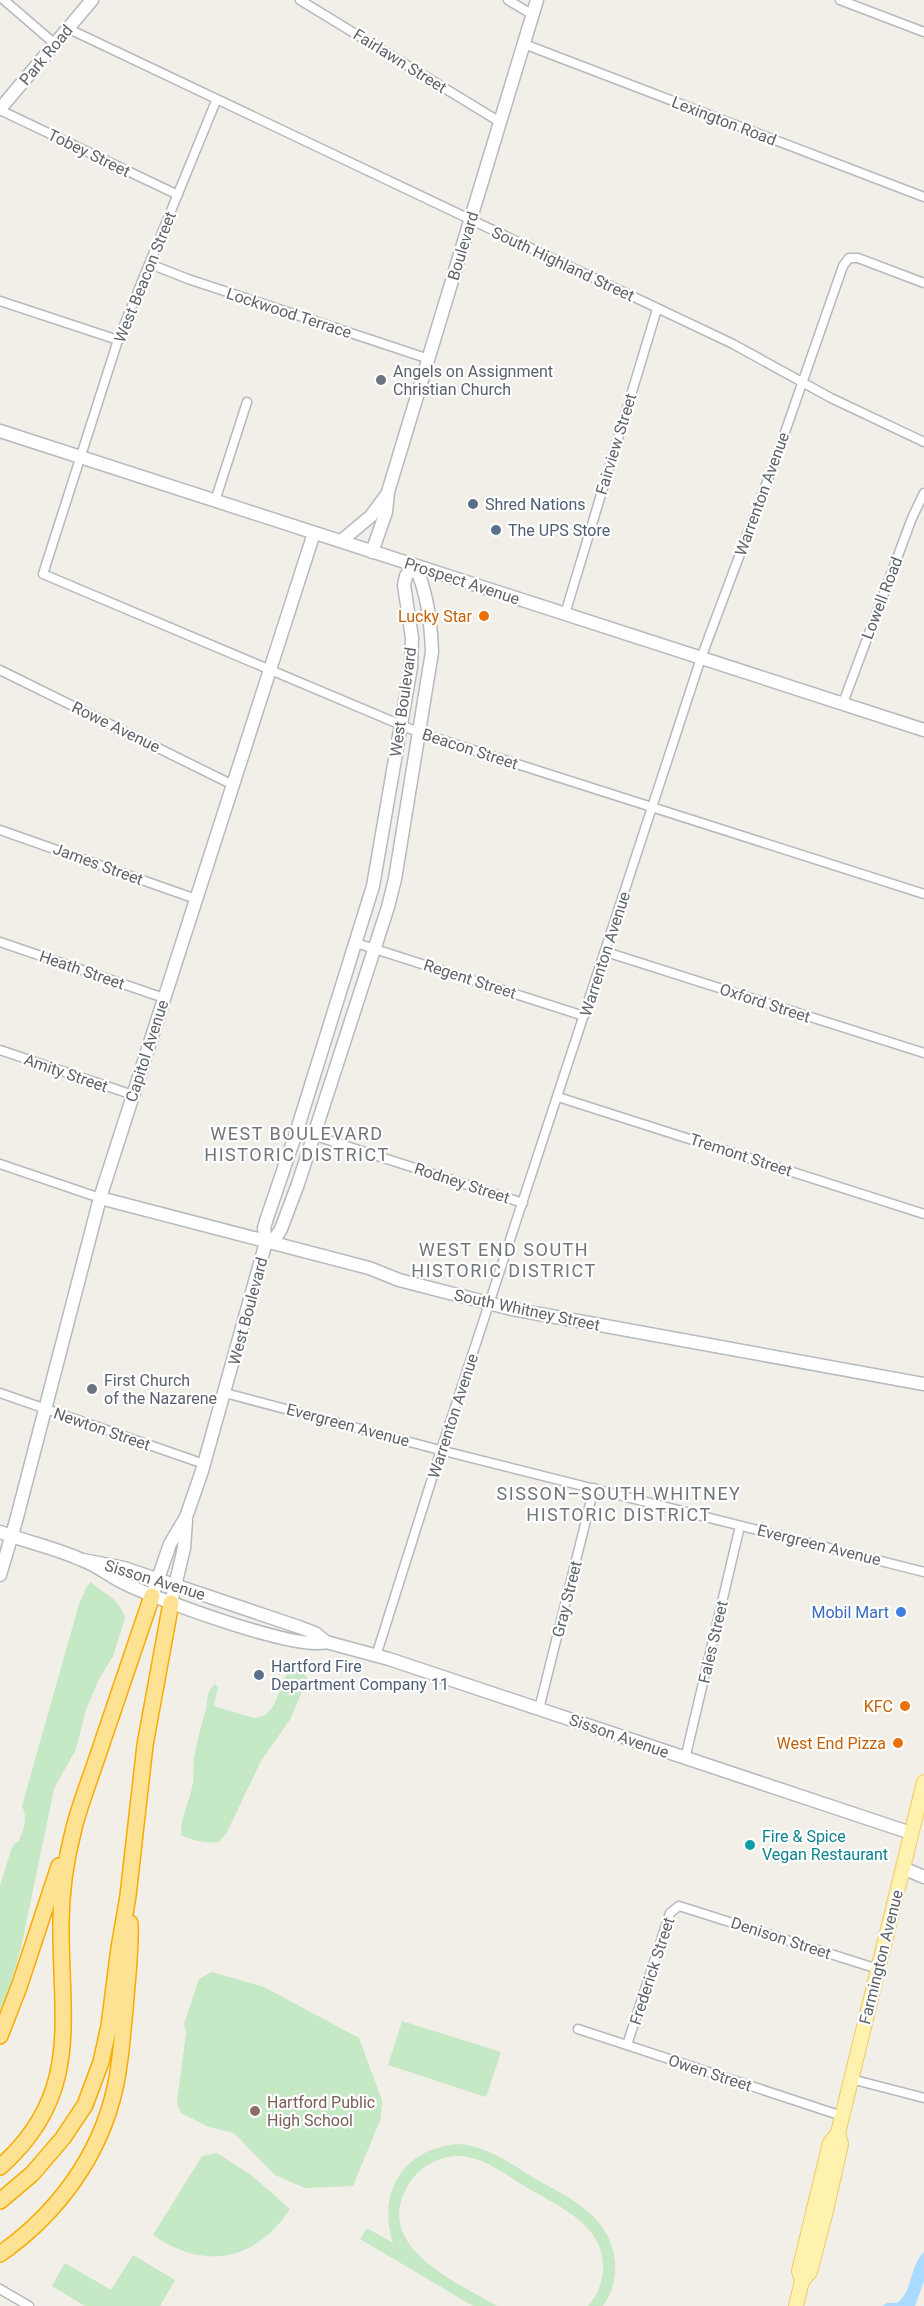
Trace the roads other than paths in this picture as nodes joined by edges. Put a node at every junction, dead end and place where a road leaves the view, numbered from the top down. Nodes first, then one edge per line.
1 (4, 0) edge
2 (92, 0) edge
3 (300, 0) edge
4 (508, 0) edge
5 (537, 0) edge
6 (840, 0) edge
7 (533, 15) junction
8 (69, 29) junction
9 (924, 32) edge
10 (55, 44) junction
11 (524, 44) junction
12 (216, 101) junction
13 (0, 110) edge
14 (500, 122) junction
15 (178, 195) junction
16 (924, 197) edge
17 (472, 221) junction
18 (150, 264) junction
19 (924, 283) edge
20 (0, 301) edge
21 (657, 309) junction
22 (118, 340) junction
23 (429, 359) junction
24 (802, 383) junction
25 (247, 402) dead end
26 (0, 431) edge
27 (924, 442) edge
28 (80, 456) junction
29 (388, 492) junction
30 (924, 493) edge
31 (215, 501) junction
32 (314, 533) junction
33 (341, 542) junction
34 (372, 552) junction
35 (415, 566) junction
36 (565, 614) junction
37 (701, 658) junction
38 (270, 669) junction
39 (0, 670) edge
40 (843, 703) junction
41 (401, 725) junction
42 (924, 730) edge
43 (420, 733) junction
44 (233, 785) junction
45 (653, 807) junction
46 (0, 830) edge
47 (382, 839) junction
48 (402, 843) junction
49 (924, 894) edge
50 (196, 899) junction
51 (0, 942) edge
52 (356, 943) junction
53 (375, 949) junction
54 (606, 952) junction
55 (164, 998) junction
56 (585, 1016) junction
57 (0, 1050) edge
58 (924, 1053) edge
59 (133, 1095) junction
60 (558, 1097) junction
61 (297, 1130) junction
62 (314, 1136) junction
63 (0, 1164) edge
64 (100, 1198) junction
65 (524, 1203) junction
66 (924, 1214) edge
67 (267, 1242) junction
68 (490, 1304) junction
69 (924, 1384) edge
70 (225, 1393) junction
71 (0, 1394) edge
72 (45, 1410) junction
73 (441, 1450) junction
74 (204, 1464) junction
75 (594, 1488) junction
76 (186, 1517) junction
77 (740, 1526) junction
78 (6, 1534) edge
79 (82, 1560) junction
80 (924, 1572) edge
81 (0, 1575) edge
82 (158, 1579) junction
83 (175, 1585) junction
84 (152, 1596) junction
85 (171, 1603) junction
86 (278, 1620) junction
87 (273, 1635) junction
88 (326, 1642) junction
89 (376, 1656) junction
90 (539, 1709) junction
91 (685, 1759) junction
92 (924, 1782) edge
93 (74, 1828) junction
94 (911, 1833) junction
95 (903, 1868) junction
96 (924, 1877) edge
97 (685, 1906) joint
98 (878, 1969) junction
99 (578, 2029) dead end
100 (0, 2036) edge
101 (114, 2042) junction
102 (627, 2046) junction
103 (851, 2079) junction
104 (924, 2098) edge
105 (842, 2116) junction
106 (0, 2167) edge
107 (0, 2201) edge
108 (0, 2254) edge
109 (0, 2289) edge
110 (28, 2306) edge
111 (796, 2306) edge

1 - 10 street
2 - 8 main road, Park Road
3 - 14 street, Fairlawn Street
4 - 7 street
5 - 7 main road, Boulevard
6 - 9 street
7 - 11 main road, Boulevard
8 - 10 main road, Park Road
8 - 12 street, South Highland Street
10 - 13 main road, Park Road
11 - 14 main road, Boulevard
11 - 16 street, Lexington Road
12 - 15 street, West Beacon Street
12 - 17 street, South Highland Street
13 - 15 street, Tobey Street
14 - 17 main road, Boulevard
15 - 18 street, West Beacon Street
17 - 21 street, South Highland Street
17 - 23 main road, Boulevard
18 - 22 street, West Beacon Street
18 - 23 street, Lockwood Terrace
19 - 24 street, Warrenton Avenue
20 - 22 street
21 - 24 street, South Highland Street
21 - 36 street, Fairview Street
22 - 28 street, West Beacon Street
23 - 29 main road, Boulevard
24 - 27 street, South Highland Street
24 - 37 street, Warrenton Avenue
25 - 31 street
26 - 28 main road, Prospect Avenue
28 - 31 main road, Prospect Avenue
28 - 38 street, Beacon Street
29 - 33 main road, Boulevard
29 - 34 main road, Boulevard
30 - 40 street, Lowell Road
31 - 32 main road, Prospect Avenue
32 - 33 main road, Prospect Avenue
32 - 38 main road, Capitol Avenue
33 - 34 main road, Prospect Avenue
34 - 35 main road, Prospect Avenue
35 - 36 main road, Prospect Avenue
35 - 41 main road, West Boulevard
35 - 43 main road, West Boulevard
36 - 37 main road, Prospect Avenue
37 - 40 main road, Prospect Avenue
37 - 45 street, Warrenton Avenue
38 - 41 street, Beacon Street
38 - 44 main road, Capitol Avenue
39 - 44 street, Rowe Avenue
40 - 42 main road, Prospect Avenue
41 - 43 street, Beacon Street
41 - 47 main road, West Boulevard
43 - 45 street, Beacon Street
43 - 48 main road, West Boulevard
44 - 50 main road, Capitol Avenue
45 - 49 street, Beacon Street
45 - 54 street, Warrenton Avenue
46 - 50 street, James Street
47 - 48 main road
47 - 52 main road, West Boulevard
48 - 53 main road, West Boulevard
50 - 55 main road, Capitol Avenue
51 - 55 street, Heath Street
52 - 53 street, Regent Street
52 - 61 main road, West Boulevard
53 - 56 street, Regent Street
53 - 62 main road, West Boulevard
54 - 56 street, Warrenton Avenue
54 - 58 street, Oxford Street
55 - 59 main road, Capitol Avenue
56 - 60 street, Warrenton Avenue
57 - 59 street, Amity Street
59 - 64 main road, Capitol Avenue
60 - 65 street, Warrenton Avenue
60 - 66 street, Tremont Street
61 - 62 street, Rodney Street
61 - 67 main road, West Boulevard
62 - 65 street, Rodney Street
62 - 67 main road, West Boulevard
63 - 64 street, South Whitney Street
64 - 67 main road, South Whitney Street
64 - 72 main road, Capitol Avenue
65 - 68 street, Warrenton Avenue
67 - 68 main road, South Whitney Street
67 - 70 main road, West Boulevard
68 - 69 main road, South Whitney Street
68 - 73 street, Warrenton Avenue
70 - 73 street, Evergreen Avenue
70 - 74 main road, West Boulevard
71 - 72 street, Newton Street
72 - 74 street, Newton Street
72 - 78 main road, Capitol Avenue
73 - 75 street, Evergreen Avenue
73 - 89 street, Warrenton Avenue
74 - 76 main road, West Boulevard
75 - 77 street, Evergreen Avenue
75 - 90 street, Gray Street
76 - 82 main road, West Boulevard
76 - 83 main road, West Boulevard
77 - 80 street, Evergreen Avenue
77 - 91 street, Fales Street
78 - 79 main road, Sisson Avenue
78 - 81 main road, Capitol Avenue
79 - 82 main road, Sisson Avenue
79 - 84 main road, Sisson Avenue
82 - 83 main road, Sisson Avenue
82 - 84 main road, West Boulevard
83 - 85 main road, West Boulevard
83 - 86 main road, Sisson Avenue
84 - 85 main road, Sisson Avenue
84 - 93 highway
85 - 87 main road, Sisson Avenue
85 - 101 highway
86 - 87 main road
86 - 88 main road, Sisson Avenue
87 - 88 main road, Sisson Avenue
88 - 89 main road, Sisson Avenue
89 - 90 main road, Sisson Avenue
90 - 91 main road, Sisson Avenue
91 - 94 main road, Sisson Avenue
92 - 94 main road, Farmington Avenue
93 - 100 highway
93 - 106 highway
94 - 95 main road, Farmington Avenue
95 - 96 main road
95 - 98 main road, Farmington Avenue
97 - 98 street, Denison Street
97 - 102 street, Frederick Street
98 - 103 main road, Farmington Avenue
99 - 102 street, Owen Street
101 - 107 highway
101 - 108 highway
102 - 105 street, Owen Street
103 - 104 street
103 - 105 main road, Farmington Avenue
105 - 111 main road, Farmington Avenue
109 - 110 street

